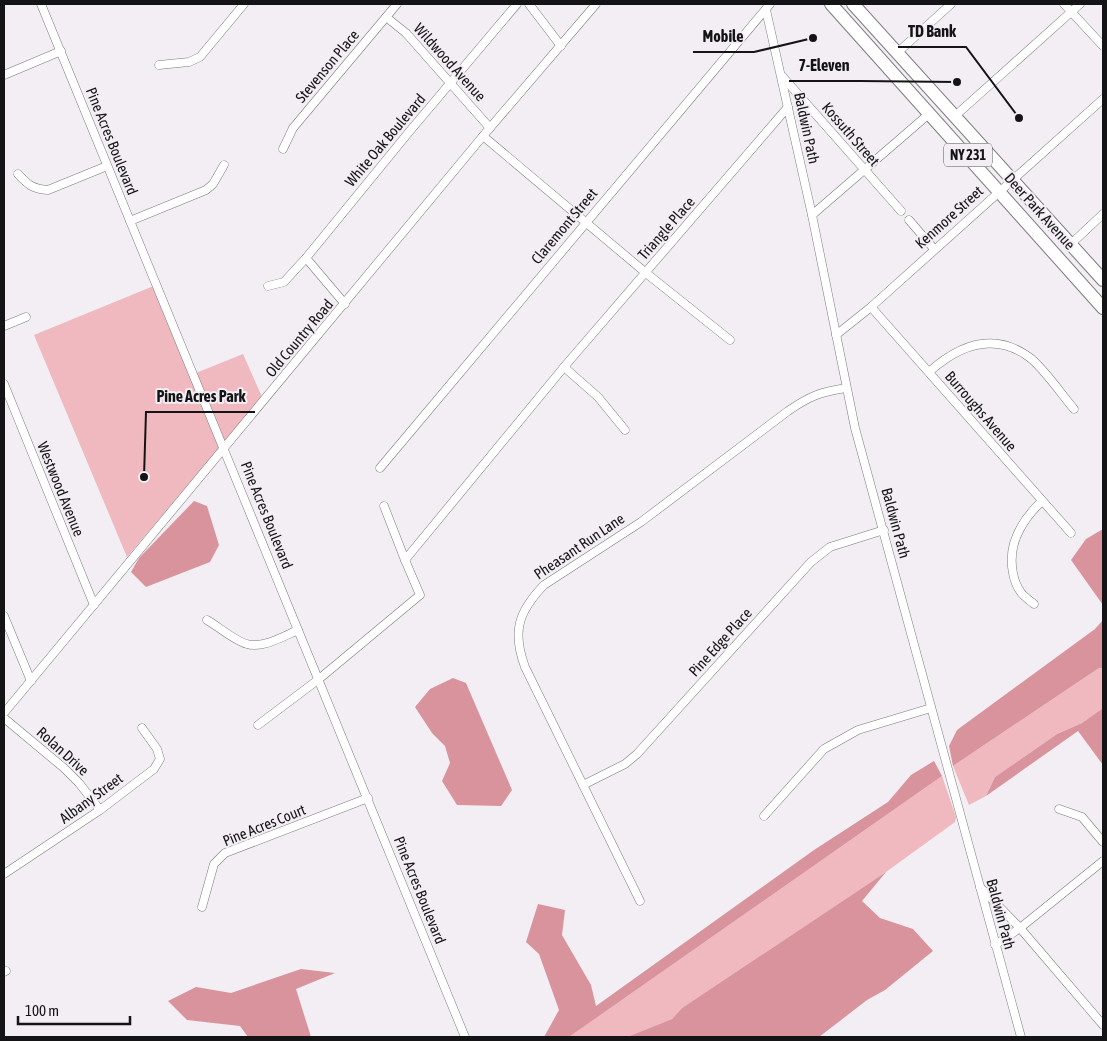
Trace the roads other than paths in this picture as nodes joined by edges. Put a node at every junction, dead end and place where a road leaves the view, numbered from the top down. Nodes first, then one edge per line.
1 (42, 4) edge
2 (244, 4) edge
3 (397, 4) edge
4 (517, 4) edge
5 (529, 4) edge
6 (596, 4) edge
7 (831, 4) edge
8 (853, 4) edge
9 (950, 4) edge
10 (1064, 4) edge
11 (1080, 4) edge
12 (768, 7) edge
13 (1070, 12) junction
14 (386, 17) junction
15 (561, 46) junction
16 (1103, 46) edge
17 (60, 51) junction
18 (897, 53) junction
19 (159, 65) dead end
20 (4, 75) edge
21 (781, 75) junction
22 (451, 84) junction
23 (1103, 99) edge
24 (788, 107) junction
25 (930, 113) junction
26 (955, 116) junction
27 (490, 128) junction
28 (483, 136) junction
29 (283, 149) dead end
30 (224, 165) dead end
31 (107, 166) junction
32 (865, 170) junction
33 (18, 174) dead end
34 (1012, 180) junction
35 (1000, 191) junction
36 (901, 211) dead end
37 (1103, 214) edge
38 (812, 215) junction
39 (909, 220) dead end
40 (130, 221) junction
41 (585, 223) junction
42 (1072, 244) junction
43 (934, 249) junction
44 (306, 258) junction
45 (646, 273) junction
46 (1103, 280) edge
47 (268, 286) dead end
48 (345, 304) junction
49 (871, 307) junction
50 (1103, 308) edge
51 (26, 317) dead end
52 (4, 326) edge
53 (836, 335) junction
54 (730, 340) dead end
55 (564, 367) junction
56 (929, 372) junction
57 (4, 384) edge
58 (846, 388) junction
59 (1074, 409) dead end
60 (625, 430) dead end
61 (224, 447) junction
62 (380, 468) dead end
63 (1042, 501) junction
64 (384, 506) dead end
65 (884, 530) junction
66 (1071, 533) dead end
67 (405, 560) junction
68 (1034, 604) dead end
69 (94, 605) junction
70 (4, 616) edge
71 (207, 620) dead end
72 (298, 630) junction
73 (318, 679) junction
74 (31, 681) junction
75 (931, 708) junction
76 (4, 713) edge
77 (4, 718) edge
78 (258, 725) dead end
79 (142, 728) dead end
80 (583, 785) junction
81 (368, 798) junction
82 (1059, 809) dead end
83 (100, 810) junction
84 (764, 816) dead end
85 (1103, 842) edge
86 (1103, 861) edge
87 (4, 874) edge
88 (979, 885) junction
89 (640, 901) dead end
90 (202, 907) dead end
91 (1020, 928) junction
92 (995, 945) junction
93 (1103, 1025) edge
94 (465, 1037) edge
95 (1021, 1037) edge

1 - 17 street, Pine Acres Boulevard
2 - 19 street
3 - 14 street, Stevenson Place
4 - 22 street, White Oak Boulevard
5 - 15 street
6 - 15 street, Old Country Road
7 - 25 main road, Deer Park Avenue / NY 231
8 - 18 main road, Deer Park Avenue / NY 231
9 - 18 street
10 - 13 street
11 - 13 street
12 - 21 street, Baldwin Path
12 - 41 street, Claremont Street
13 - 16 street
13 - 26 street
14 - 22 street, Wildwood Avenue
14 - 29 street, Stevenson Place
15 - 27 street, Old Country Road
17 - 20 street
17 - 31 street, Pine Acres Boulevard
18 - 26 main road, Deer Park Avenue / NY 231
21 - 24 street, Baldwin Path
21 - 32 street, Kossuth Street
22 - 27 street, Wildwood Avenue
22 - 44 street, White Oak Boulevard
23 - 34 street, Kenmore Street
24 - 38 street, Baldwin Path
24 - 45 street, Triangle Place
25 - 32 street
25 - 35 main road, Deer Park Avenue / NY 231
26 - 34 main road, Deer Park Avenue / NY 231
27 - 28 street, Old Country Road
28 - 41 street
28 - 48 street, Old Country Road
30 - 40 street
31 - 33 street
31 - 40 street, Pine Acres Boulevard
32 - 36 street, Kossuth Street
32 - 38 street
34 - 35 street, Kenmore Street
34 - 42 main road, Deer Park Avenue / NY 231
35 - 43 street, Kenmore Street
35 - 50 main road, Deer Park Avenue / NY 231
37 - 42 street
38 - 53 street, Baldwin Path
39 - 43 street
40 - 61 street, Pine Acres Boulevard
41 - 45 street
41 - 62 street, Claremont Street
42 - 46 main road, Deer Park Avenue / NY 231
43 - 49 street, Kenmore Street
44 - 47 street, White Oak Boulevard
44 - 48 street
45 - 54 street
45 - 55 street, Triangle Place
48 - 61 street, Old Country Road
49 - 53 street, Kenmore Street
49 - 56 street, Burroughs Avenue
51 - 52 street
53 - 58 street, Baldwin Path
55 - 60 street
55 - 67 street, Triangle Place
56 - 59 street
56 - 63 street, Burroughs Avenue
57 - 69 street, Westwood Avenue
58 - 65 street, Baldwin Path
58 - 80 street, Pheasant Run Lane
61 - 69 street, Old Country Road
61 - 72 street, Pine Acres Boulevard
63 - 66 street, Burroughs Avenue
63 - 68 street
64 - 67 street
65 - 75 street, Baldwin Path
65 - 80 street, Pine Edge Place
67 - 73 street
69 - 74 street, Old Country Road
70 - 74 street
71 - 72 street
72 - 73 street, Pine Acres Boulevard
73 - 78 street
73 - 81 street, Pine Acres Boulevard
74 - 76 street, Old Country Road
75 - 84 street
75 - 88 street, Baldwin Path
77 - 83 street, Rolan Drive
79 - 83 street, Albany Street
80 - 89 street, Pheasant Run Lane
81 - 90 street, Pine Acres Court
81 - 94 street, Pine Acres Boulevard
82 - 85 street
83 - 87 street, Albany Street
86 - 91 street
88 - 91 street
88 - 92 street, Baldwin Path
91 - 92 street
91 - 93 street
92 - 95 street, Baldwin Path

